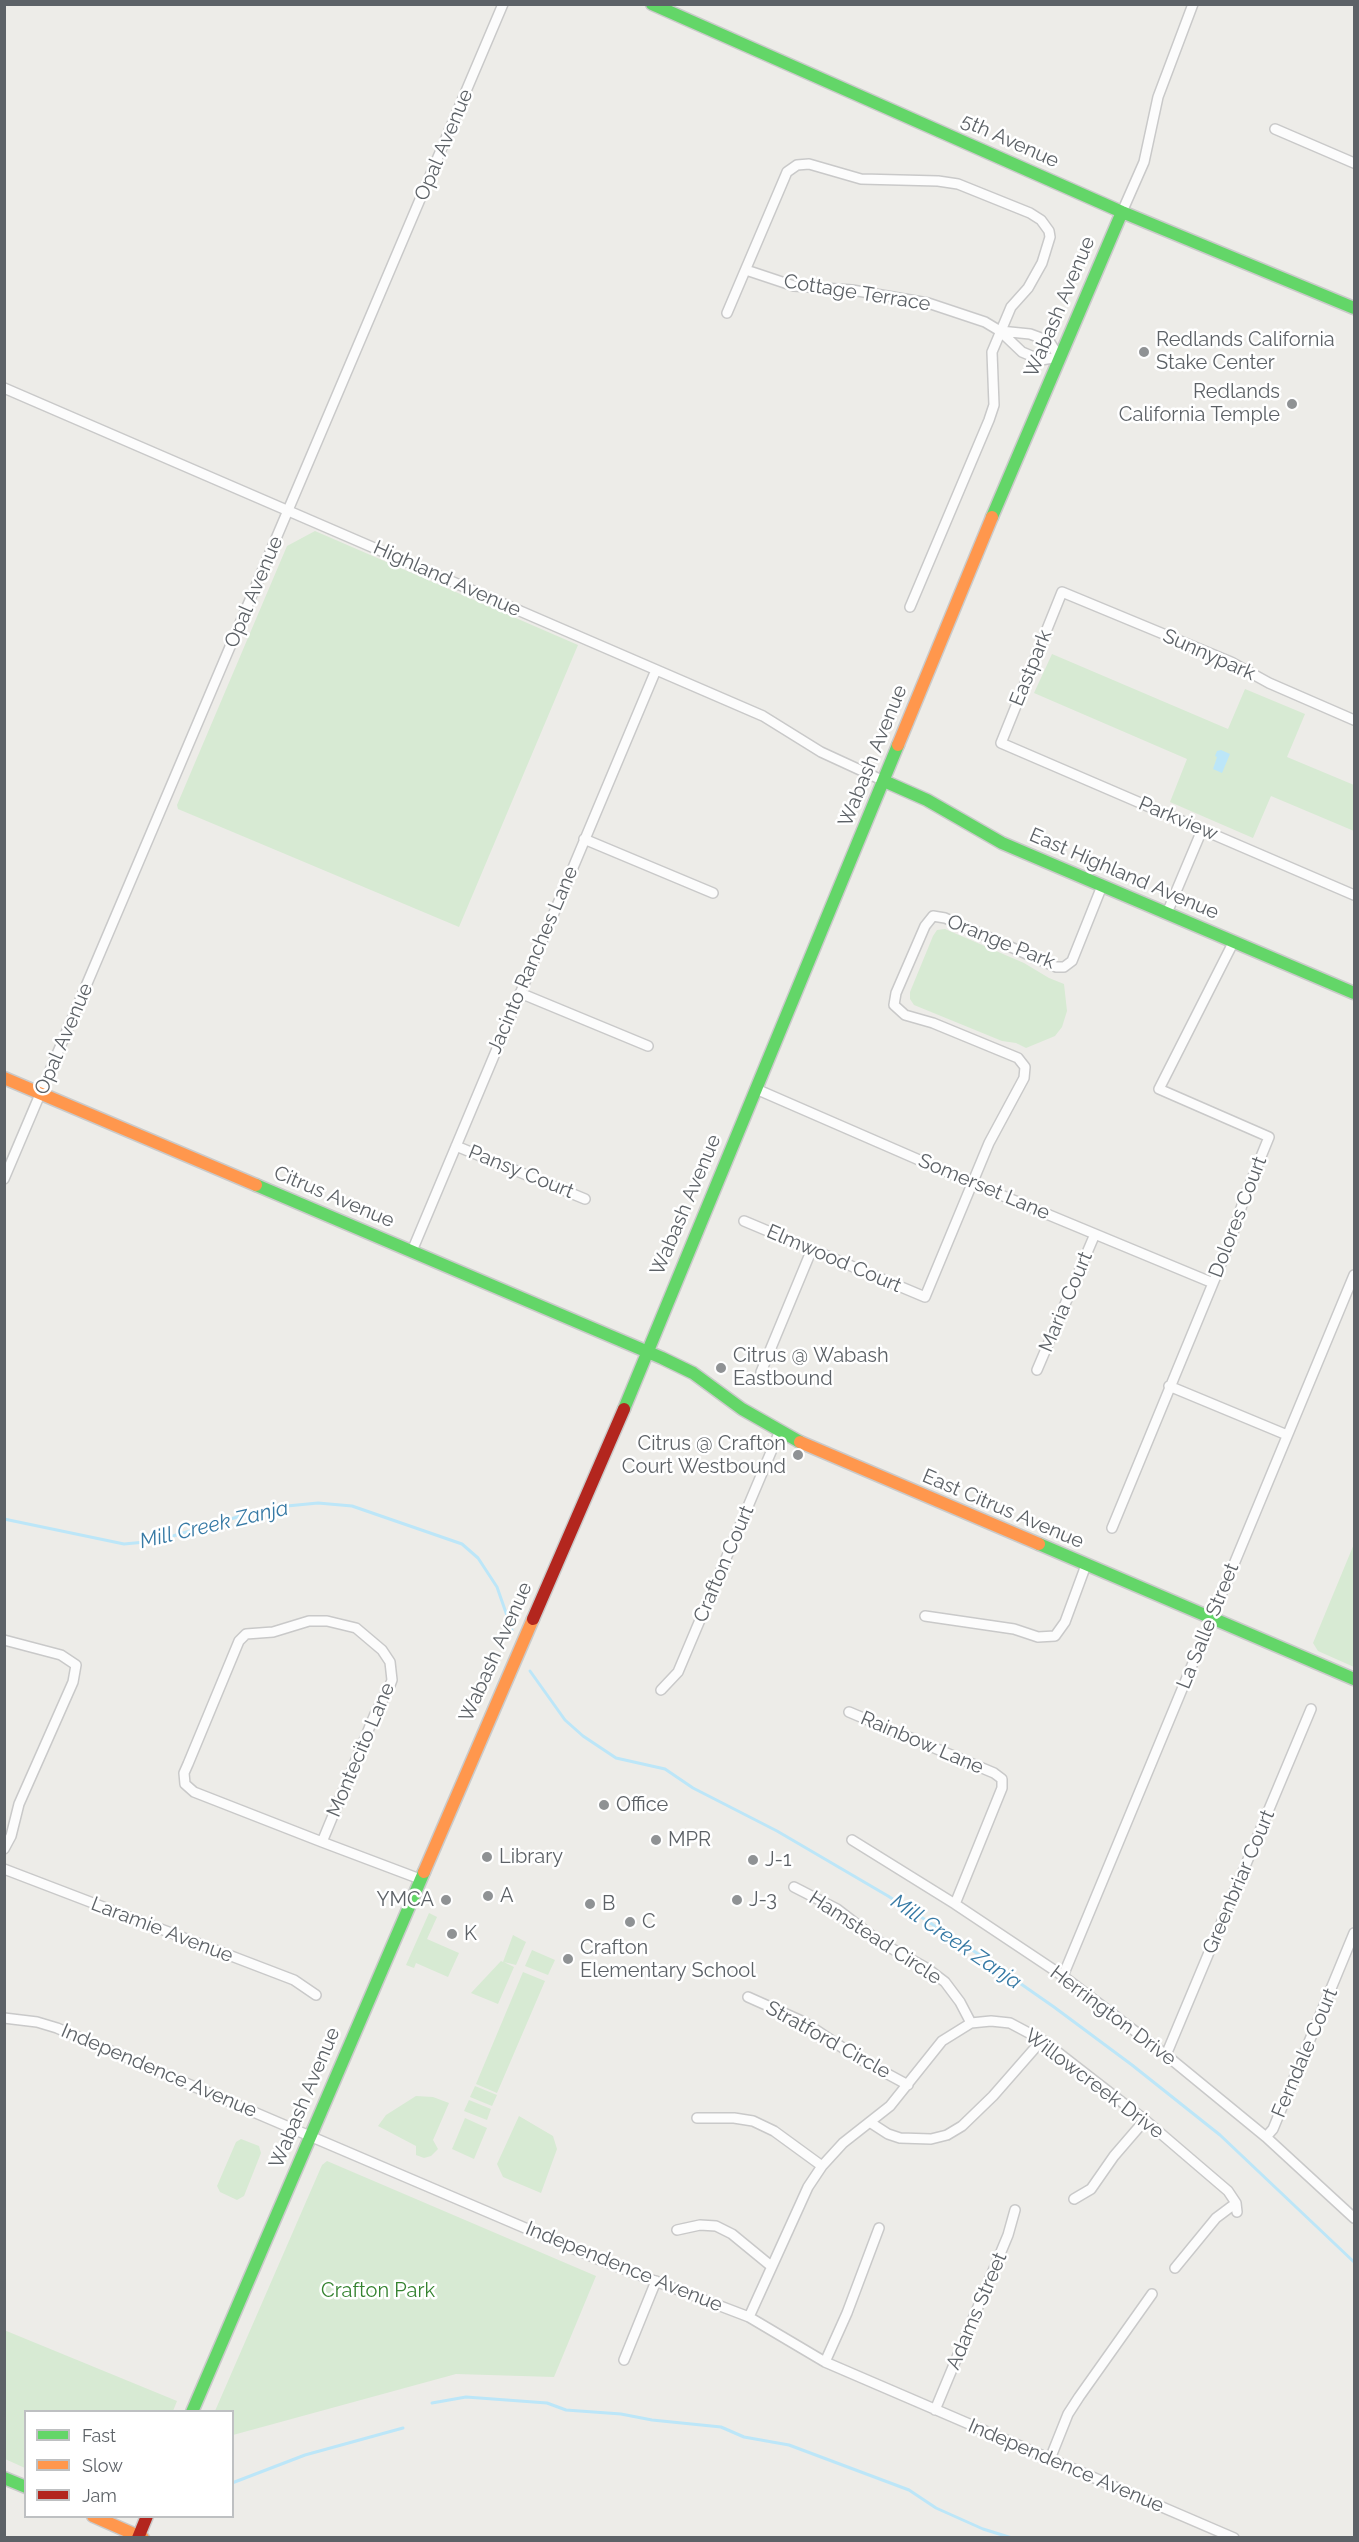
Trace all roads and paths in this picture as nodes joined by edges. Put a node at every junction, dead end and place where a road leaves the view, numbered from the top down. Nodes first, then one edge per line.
1 (503, 4) edge
2 (652, 4) edge
3 (1193, 4) edge
4 (1275, 129) dead end
5 (1354, 163) edge
6 (1122, 212) junction
7 (746, 270) junction
8 (1354, 308) edge
9 (727, 313) dead end
10 (1000, 331) junction
11 (1059, 357) junction
12 (4, 388) edge
13 (290, 510) junction
14 (1062, 592) joint
15 (910, 607) dead end
16 (656, 670) junction
17 (1354, 720) edge
18 (1001, 743) joint
19 (884, 781) junction
20 (1202, 830) junction
21 (584, 839) junction
22 (1102, 886) junction
23 (713, 893) dead end
24 (1354, 895) edge
25 (1167, 913) junction
26 (1234, 941) junction
27 (520, 993) junction
28 (1354, 993) edge
29 (648, 1046) dead end
30 (4, 1078) edge
31 (756, 1089) junction
32 (41, 1094) junction
33 (456, 1146) junction
34 (4, 1179) edge
35 (972, 1182) junction
36 (585, 1199) dead end
37 (744, 1221) dead end
38 (1095, 1234) junction
39 (812, 1249) junction
40 (412, 1251) junction
41 (1354, 1275) edge
42 (1213, 1282) junction
43 (648, 1352) junction
44 (1037, 1370) dead end
45 (761, 1372) dead end
46 (1169, 1386) junction
47 (779, 1432) junction
48 (1287, 1435) junction
49 (1112, 1528) dead end
50 (1086, 1565) junction
51 (925, 1616) dead end
52 (1212, 1618) junction
53 (4, 1640) edge
54 (1354, 1679) edge
55 (661, 1690) dead end
56 (1311, 1709) dead end
57 (849, 1712) dead end
58 (852, 1840) dead end
59 (322, 1842) junction
60 (4, 1849) edge
61 (4, 1869) edge
62 (420, 1879) junction
63 (794, 1887) dead end
64 (955, 1904) junction
65 (1354, 1933) edge
66 (1063, 1976) junction
67 (316, 1995) dead end
68 (747, 1997) dead end
69 (4, 2018) edge
70 (971, 2023) junction
71 (1042, 2040) junction
72 (1166, 2055) junction
73 (908, 2085) junction
74 (697, 2118) dead end
75 (1145, 2120) junction
76 (872, 2123) junction
77 (310, 2135) junction
78 (1266, 2137) junction
79 (822, 2166) junction
80 (1074, 2199) dead end
81 (1015, 2210) dead end
82 (1353, 2212) edge
83 (879, 2228) dead end
84 (677, 2230) dead end
85 (771, 2266) junction
86 (1175, 2268) dead end
87 (656, 2281) junction
88 (1152, 2294) dead end
89 (749, 2317) junction
90 (624, 2360) dead end
91 (825, 2362) junction
92 (193, 2410) edge
93 (935, 2410) junction
94 (1050, 2459) junction
95 (4, 2478) edge
96 (24, 2486) edge
97 (95, 2518) edge
98 (147, 2518) edge
99 (140, 2537) edge
100 (1234, 2538) edge

1 - 13 street, Opal Avenue
2 - 6 street, 5th Avenue
3 - 6 street, Wabash Avenue
4 - 5 street
6 - 8 street, 5th Avenue
6 - 11 street, Wabash Avenue
7 - 9 street
7 - 10 street, Cottage Terrace
7 - 10 street
10 - 11 street, Cottage Terrace
10 - 11 street, Cottage Terrace
10 - 15 street
11 - 19 street, Wabash Avenue
12 - 13 street, Highland Avenue
13 - 16 street, Highland Avenue
13 - 32 street, Opal Avenue
14 - 17 street, Sunnypark
14 - 18 street, Eastpark
16 - 19 street, Highland Avenue
16 - 21 street, Jacinto Ranches Lane
18 - 20 street, Parkview
19 - 22 street, East Highland Avenue
19 - 31 street, Wabash Avenue
20 - 24 street, Parkview
20 - 25 street
21 - 23 street
21 - 27 street, Jacinto Ranches Lane
22 - 25 street, East Highland Avenue
22 - 35 street, Orange Park
25 - 26 street, East Highland Avenue
26 - 28 street, East Highland Avenue
26 - 42 street, Dolores Court
27 - 29 street
27 - 33 street, Jacinto Ranches Lane
30 - 32 street, Citrus Avenue
31 - 35 street, Somerset Lane
31 - 43 street, Wabash Avenue
32 - 34 street, Opal Avenue
32 - 40 street, Citrus Avenue
33 - 36 street, Pansy Court
33 - 40 street, Jacinto Ranches Lane
35 - 38 street, Somerset Lane
35 - 39 street, Elmwood Court
37 - 39 street, Elmwood Court
38 - 42 street, Somerset Lane
38 - 44 street, Maria Court
39 - 45 street
40 - 43 street, Citrus Avenue
41 - 48 street, La Salle Street
42 - 46 street, Dolores Court
43 - 47 street, East Citrus Avenue
43 - 62 street, Wabash Avenue
46 - 48 street
46 - 49 street, Dolores Court
47 - 50 street, East Citrus Avenue
47 - 55 street, Crafton Court
48 - 52 street, La Salle Street
50 - 51 street
50 - 52 street, East Citrus Avenue
52 - 54 street, East Citrus Avenue
52 - 66 street, La Salle Street
53 - 60 street
56 - 72 street, Greenbriar Court
57 - 64 street, Rainbow Lane
58 - 64 street, Herrington Drive
59 - 59 street, Montecito Lane
59 - 62 street, Montecito Lane
61 - 67 street, Laramie Avenue
62 - 77 street, Wabash Avenue
63 - 70 street, Hamstead Circle
64 - 66 street, Herrington Drive
65 - 78 street, Ferndale Court
66 - 72 street, Herrington Drive
68 - 73 street, Stratford Circle
69 - 77 street, Independence Avenue
70 - 71 street, Willowcreek Drive
70 - 73 street
71 - 75 street, Willowcreek Drive
71 - 76 street
72 - 78 street, Herrington Drive
73 - 76 street
74 - 79 street
75 - 80 street
75 - 86 street, Willowcreek Drive
76 - 79 street
77 - 87 street, Independence Avenue
77 - 92 street, Wabash Avenue
78 - 82 street, Herrington Drive
79 - 85 street
81 - 93 street, Adams Street
83 - 91 street
84 - 85 street
85 - 89 street
87 - 89 street, Independence Avenue
87 - 90 street
88 - 94 street
89 - 91 street, Independence Avenue
91 - 93 street, Independence Avenue
93 - 94 street, Independence Avenue
94 - 100 street, Independence Avenue
95 - 96 street
97 - 99 street
98 - 99 street

